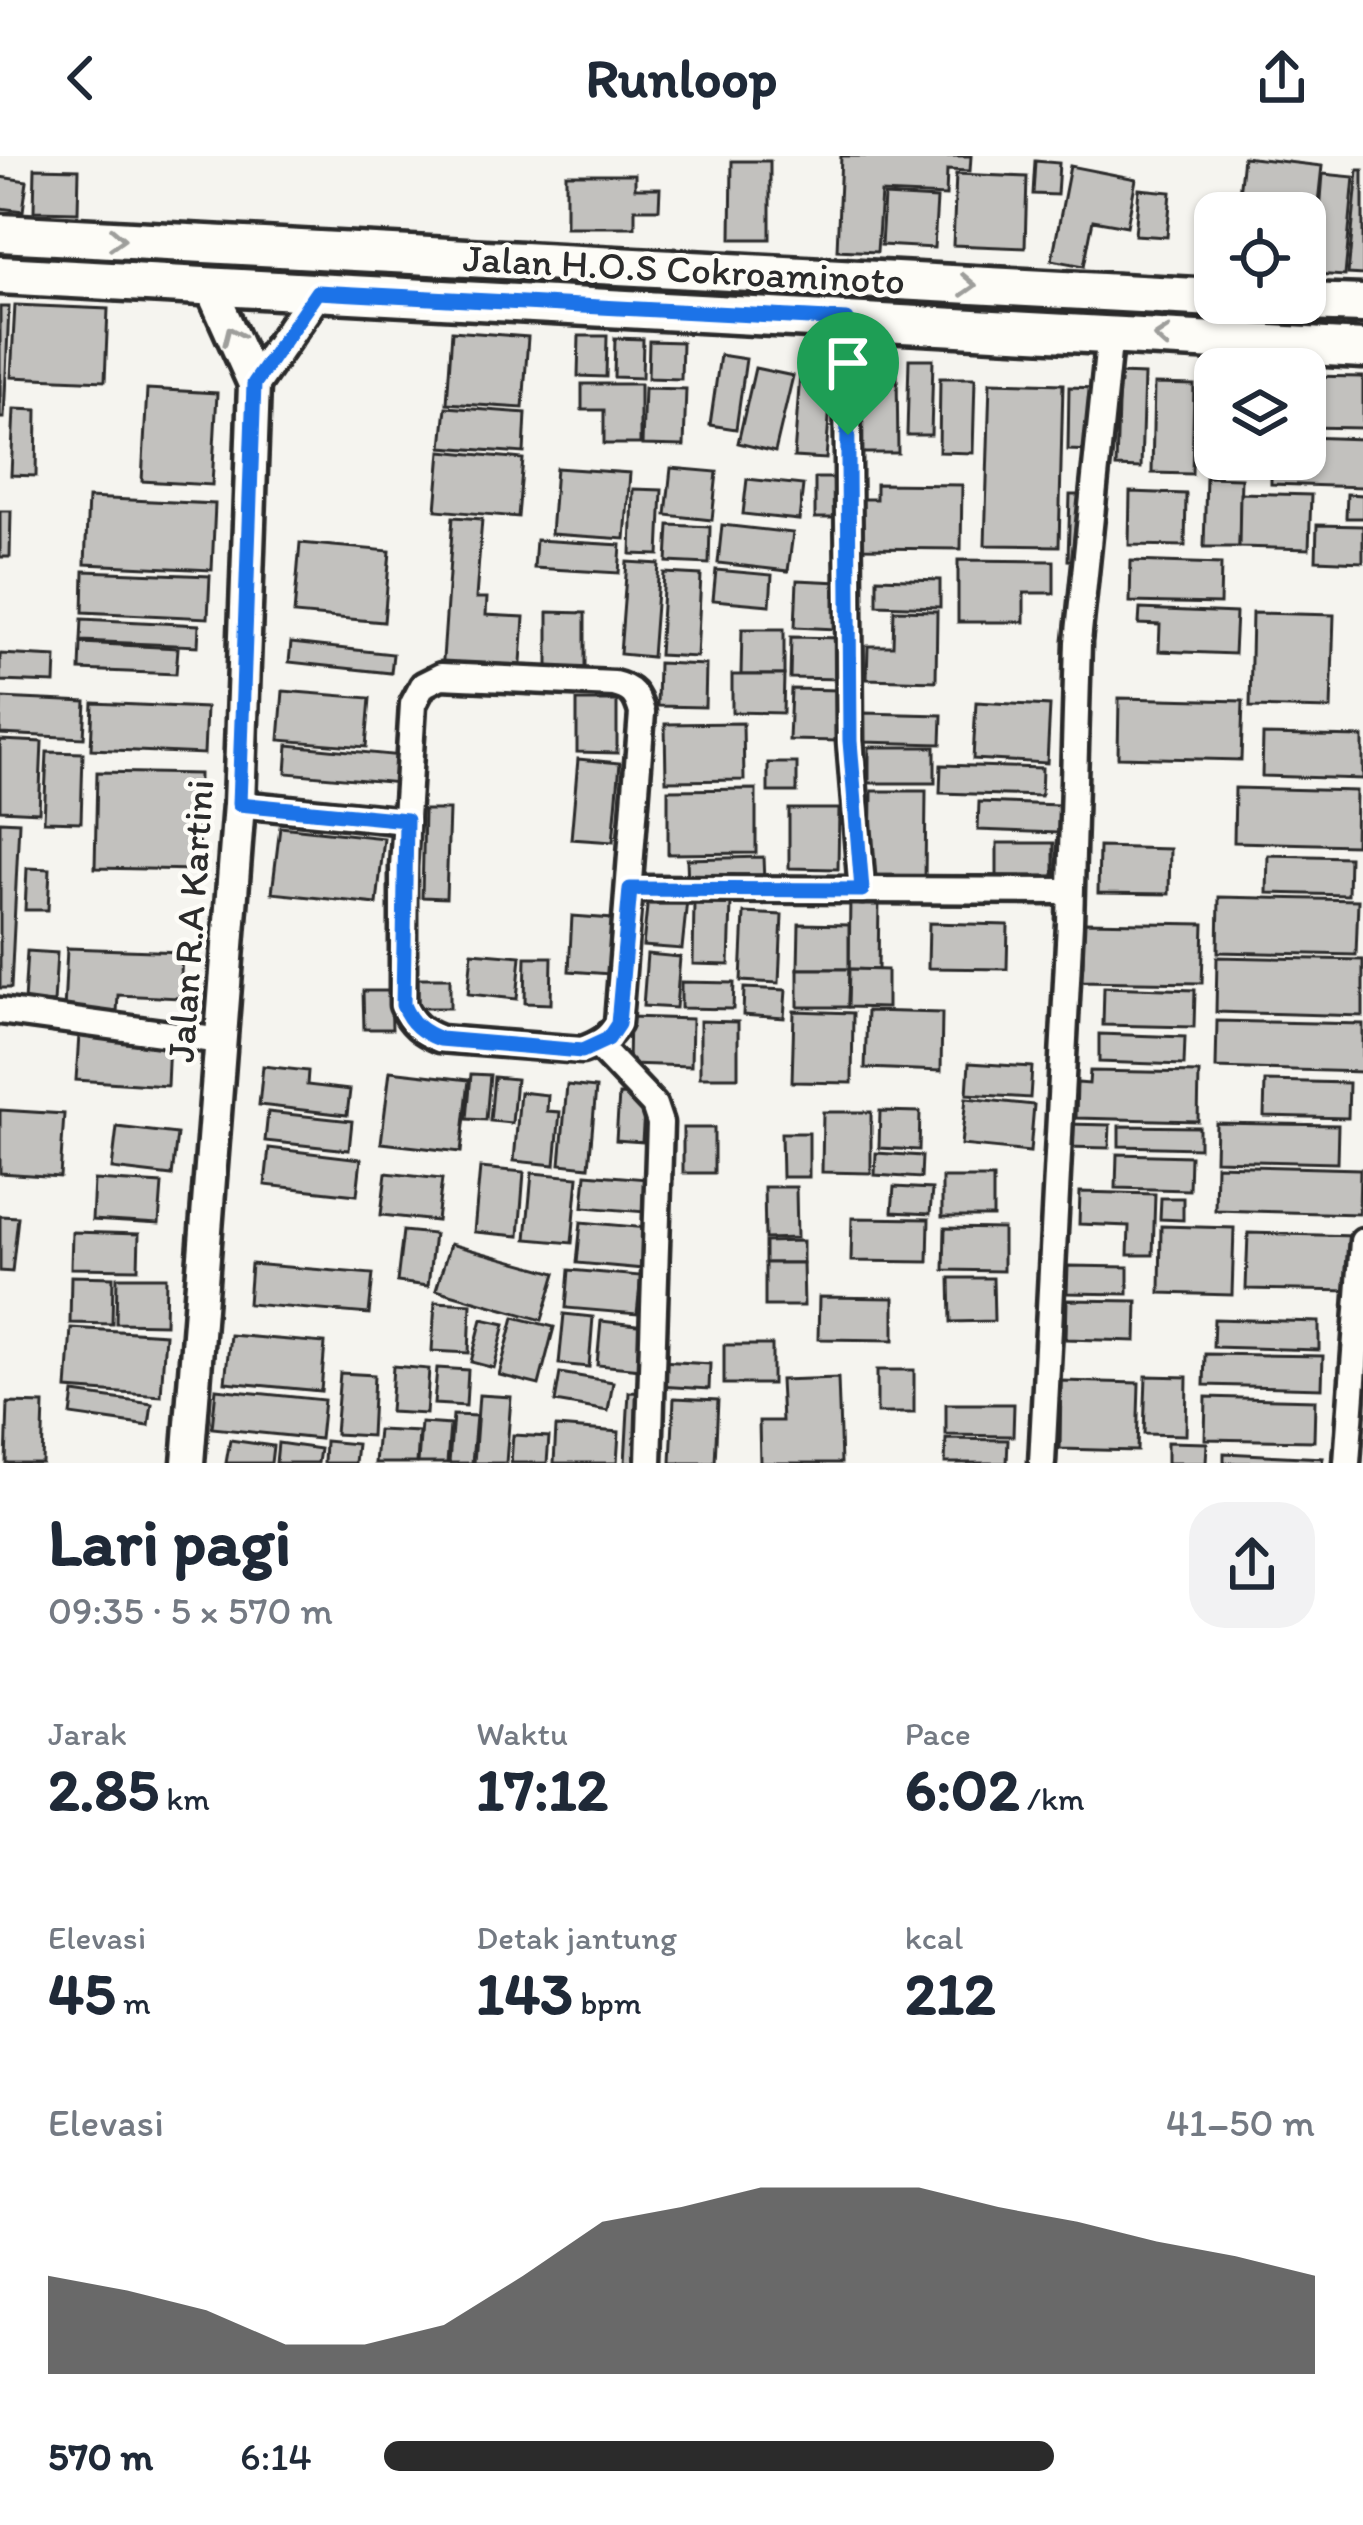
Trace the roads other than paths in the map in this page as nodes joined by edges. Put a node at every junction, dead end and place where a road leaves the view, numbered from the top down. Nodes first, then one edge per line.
1 (0, 233) edge
2 (0, 274) edge
3 (210, 286) junction
4 (317, 292) junction
5 (1194, 297) edge
6 (1326, 303) edge
7 (1363, 304) edge
8 (847, 320) junction
9 (1110, 334) junction
10 (1363, 349) edge
11 (254, 384) junction
12 (239, 804) junction
13 (406, 820) junction
14 (630, 889) junction
15 (862, 890) junction
16 (1070, 891) junction
17 (0, 1011) edge
18 (221, 1041) junction
19 (597, 1045) junction
20 (1363, 1241) edge
21 (188, 1463) edge
22 (649, 1463) edge
23 (1042, 1463) edge
24 (1347, 1463) edge

1 -> 5 main road, Jalan H.O.S Cokroaminoto
2 - 3 main road, Jalan H.O.S Cokroaminoto
3 - 4 main road, Jalan H.O.S Cokroaminoto
11 -> 3 street
4 - 8 main road, Jalan H.O.S Cokroaminoto
4 - 11 street
6 - 7 main road
8 - 9 main road, Jalan H.O.S Cokroaminoto
8 - 15 street
10 -> 9 main road, Jalan H.O.S Cokroaminoto
9 - 16 street
11 - 12 street, Jalan R.A Kartini
12 - 13 street
12 - 18 street, Jalan R.A Kartini
13 - 14 street
13 - 19 street
14 - 15 street
14 - 19 street
15 - 16 street
16 - 23 street
17 - 18 street
18 - 21 street, Jalan R.A Kartini
19 - 22 street
20 - 24 street

